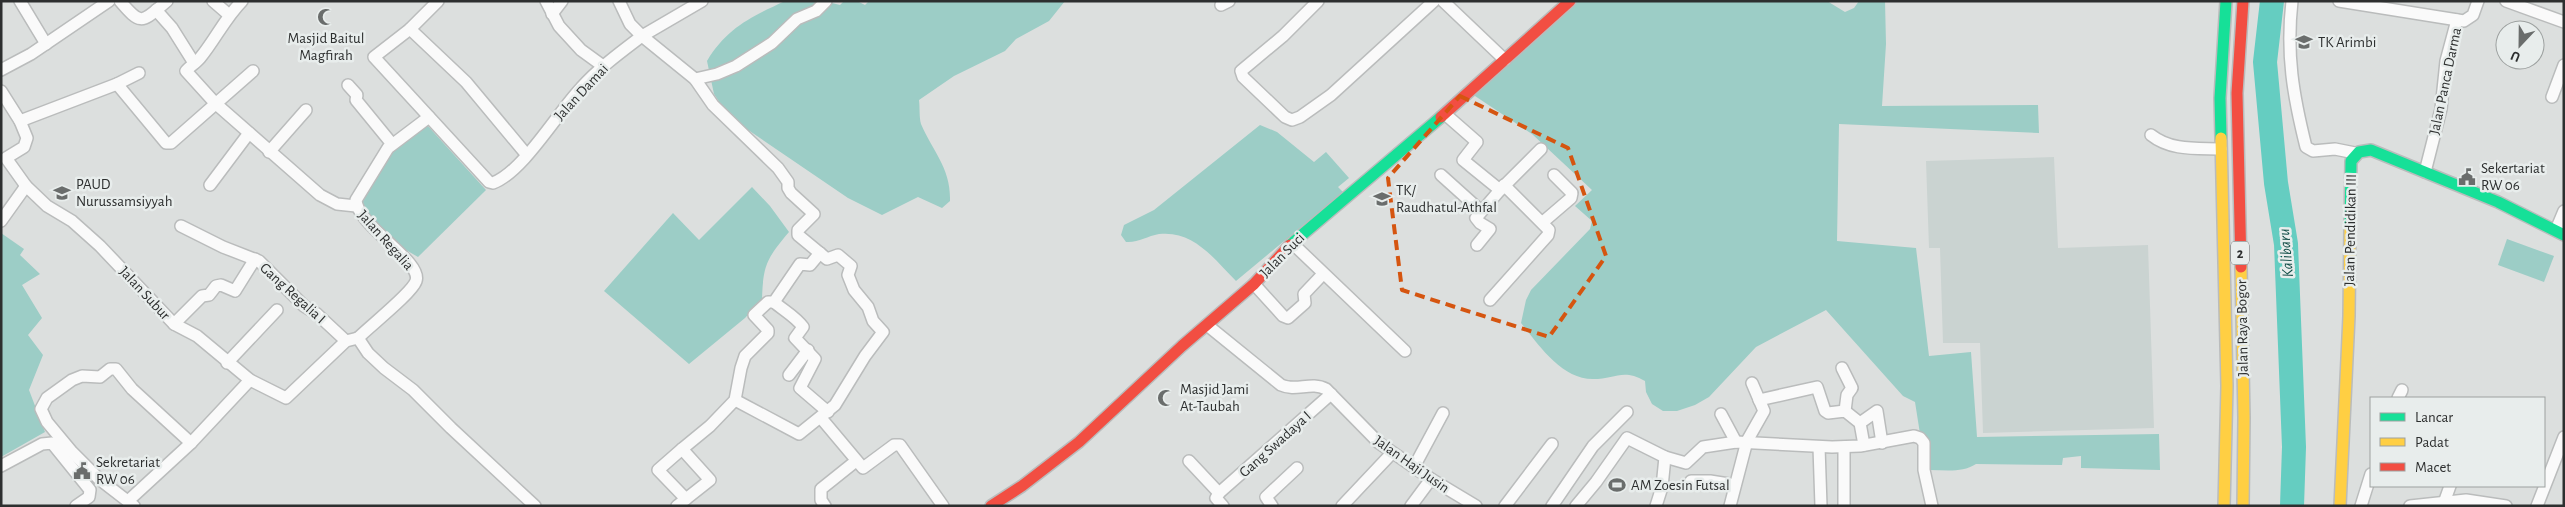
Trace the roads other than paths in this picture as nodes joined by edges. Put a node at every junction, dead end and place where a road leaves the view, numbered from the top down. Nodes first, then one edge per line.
1 (20, 1) edge
2 (109, 1) edge
3 (120, 1) edge
4 (166, 1) edge
5 (213, 1) edge
6 (242, 1) edge
7 (438, 1) edge
8 (546, 1) edge
9 (562, 1) edge
10 (619, 1) edge
11 (702, 1) edge
12 (826, 1) edge
13 (1318, 1) edge
14 (1434, 1) edge
15 (1443, 1) edge
16 (1570, 1) edge
17 (2226, 1) edge
18 (2243, 1) edge
19 (2292, 1) edge
20 (2339, 1) edge
21 (2478, 1) edge
22 (2506, 1) edge
23 (156, 10) junction
24 (228, 14) junction
25 (552, 14) junction
26 (2457, 20) junction
27 (2564, 22) edge
28 (410, 29) junction
29 (642, 36) junction
30 (46, 44) junction
31 (1504, 60) junction
32 (194, 63) junction
33 (2564, 65) edge
34 (603, 66) junction
35 (1, 70) edge
36 (253, 71) dead end
37 (139, 73) dead end
38 (695, 79) junction
39 (117, 84) junction
40 (348, 85) dead end
41 (1, 91) edge
42 (2552, 97) dead end
43 (215, 103) junction
44 (306, 110) dead end
45 (1445, 114) junction
46 (429, 117) junction
47 (20, 121) junction
48 (249, 133) junction
49 (2151, 135) dead end
50 (392, 144) junction
51 (1541, 149) dead end
52 (2221, 149) junction
53 (269, 152) junction
54 (2354, 153) junction
55 (526, 154) junction
56 (4, 160) edge
57 (2425, 172) junction
58 (1442, 175) dead end
59 (1554, 175) dead end
60 (210, 185) dead end
61 (26, 186) junction
62 (1502, 188) junction
63 (356, 206) junction
64 (1481, 211) junction
65 (2564, 211) edge
66 (1, 221) edge
67 (1543, 222) junction
68 (181, 226) dead end
69 (2560, 232) edge
70 (1292, 243) junction
71 (1477, 245) dead end
72 (820, 253) junction
73 (255, 259) junction
74 (1323, 274) junction
75 (1254, 284) junction
76 (1490, 300) dead end
77 (774, 302) junction
78 (278, 310) dead end
79 (174, 324) junction
80 (1207, 325) junction
81 (358, 338) junction
82 (346, 341) junction
83 (808, 350) junction
84 (1406, 351) dead end
85 (227, 363) junction
86 (1842, 368) dead end
87 (789, 375) dead end
88 (250, 380) junction
89 (1752, 383) dead end
90 (1332, 394) junction
91 (735, 400) junction
92 (1759, 400) junction
93 (1845, 411) junction
94 (1443, 412) dead end
95 (1627, 412) dead end
96 (1721, 414) dead end
97 (824, 415) junction
98 (1860, 423) junction
99 (2564, 436) edge
100 (1742, 441) junction
101 (1882, 443) junction
102 (191, 444) junction
103 (1552, 444) dead end
104 (1864, 445) junction
105 (1819, 447) junction
106 (1844, 447) junction
107 (682, 449) junction
108 (1392, 453) junction
109 (1665, 457) junction
110 (81, 460) junction
111 (856, 461) junction
112 (1189, 461) dead end
113 (1, 466) edge
114 (1414, 467) junction
115 (1297, 468) dead end
116 (72, 469) junction
117 (2370, 477) edge
118 (1431, 479) junction
119 (1691, 482) dead end
120 (1735, 485) junction
121 (2545, 485) edge
122 (2450, 487) edge
123 (2544, 487) edge
124 (1219, 493) junction
125 (2445, 500) junction
126 (682, 502) edge
127 (131, 503) edge
128 (76, 506) edge
129 (535, 506) edge
130 (825, 506) edge
131 (944, 506) edge
132 (991, 506) edge
133 (1223, 506) edge
134 (1272, 506) edge
135 (1342, 506) edge
136 (1411, 506) edge
137 (1476, 506) edge
138 (1505, 506) edge
139 (1552, 506) edge
140 (1576, 506) edge
141 (1656, 506) edge
142 (1730, 506) edge
143 (1821, 506) edge
144 (1844, 506) edge
145 (1932, 506) edge
146 (2224, 506) edge
147 (2243, 506) edge
148 (2340, 506) edge
149 (2361, 506) edge
150 (2410, 506) edge
151 (2506, 506) edge
152 (2537, 506) edge

1 - 30 street
2 - 30 street
3 - 23 street
4 - 23 street
5 - 24 street
6 - 24 street
7 - 28 street
8 - 25 street
9 - 25 street
10 - 29 street
11 - 29 street, Jalan Damai
12 - 38 street
13 - 14 street
15 - 31 street
16 - 31 main road, Jalan Suci
17 - 52 main road, Jalan Raya Bogor / 2
18 - 147 main road, Jalan Raya Bogor / 2
19 - 54 street
20 - 26 street
21 - 26 street, Jalan Panca Darma
22 - 27 street
23 - 32 street
24 - 32 street
25 - 34 street
26 - 57 street, Jalan Panca Darma
28 - 46 street
28 - 55 street
29 - 34 street, Jalan Damai
29 - 38 street
30 - 35 street
31 - 45 main road, Jalan Suci
32 - 43 street
33 - 42 street
34 - 55 street, Jalan Damai
36 - 43 street
37 - 39 street
38 - 72 street
39 - 43 street
39 - 47 street
40 - 50 street
41 - 47 street, Jalan Subur
43 - 48 street
44 - 53 street
45 - 62 street
45 - 70 main road, Jalan Suci
46 - 50 street, Jalan Regalia
46 - 55 street, Jalan Damai
47 - 56 street, Jalan Subur
48 - 53 street
48 - 60 street
49 - 52 street
50 - 63 street, Jalan Regalia
51 - 62 street
52 - 146 main road, Jalan Raya Bogor / 2
53 - 63 street
54 - 57 main road, Jalan Pendidikan III
54 - 148 main road, Jalan Pendidikan III
56 - 61 street, Jalan Subur
57 - 69 main road, Jalan Pendidikan III
58 - 64 street
59 - 67 street
61 - 66 street
61 - 79 street, Jalan Subur
62 - 64 street
62 - 67 street
63 - 81 street, Jalan Regalia
64 - 71 street
65 - 69 street
67 - 76 street
68 - 73 street, Gang Regalia I
70 - 74 street
70 - 75 main road, Jalan Suci
72 - 77 street
72 - 97 street
73 - 79 street
73 - 82 street, Gang Regalia I
74 - 75 street
74 - 84 street
75 - 80 main road, Jalan Suci
77 - 83 street
77 - 91 street
78 - 85 street
79 - 85 street, Jalan Subur
80 - 90 street, Jalan Haji Jusin
80 - 132 main road, Jalan Suci
81 - 82 street
81 - 129 street
82 - 88 street, Jalan Subur
83 - 87 street
83 - 97 street
85 - 88 street, Jalan Subur
86 - 93 street
88 - 102 street
89 - 92 street
90 - 108 street, Jalan Haji Jusin
90 - 124 street, Gang Swadaya I
91 - 97 street
91 - 107 street
92 - 93 street
92 - 100 street
93 - 98 street
94 - 114 street
95 - 139 street
96 - 100 street
97 - 111 street
98 - 101 street
98 - 104 street
99 - 121 street
100 - 105 street
100 - 109 street
100 - 120 street
101 - 104 street
101 - 145 street
102 - 110 street
102 - 127 street
103 - 138 street
104 - 106 street
105 - 106 street
105 - 143 street
106 - 144 street
107 - 126 street
107 - 126 street
108 - 114 street, Jalan Haji Jusin
108 - 135 street
109 - 140 street
109 - 141 street
110 - 116 street
110 - 127 street
111 - 130 street
111 - 131 street
112 - 124 street
113 - 116 street
114 - 118 street, Jalan Haji Jusin
115 - 134 street
116 - 128 street
117 - 149 street
118 - 136 street
118 - 137 street, Jalan Haji Jusin
119 - 120 street
120 - 142 street
122 - 125 street
123 - 152 street
124 - 133 street
125 - 150 street
125 - 151 street

